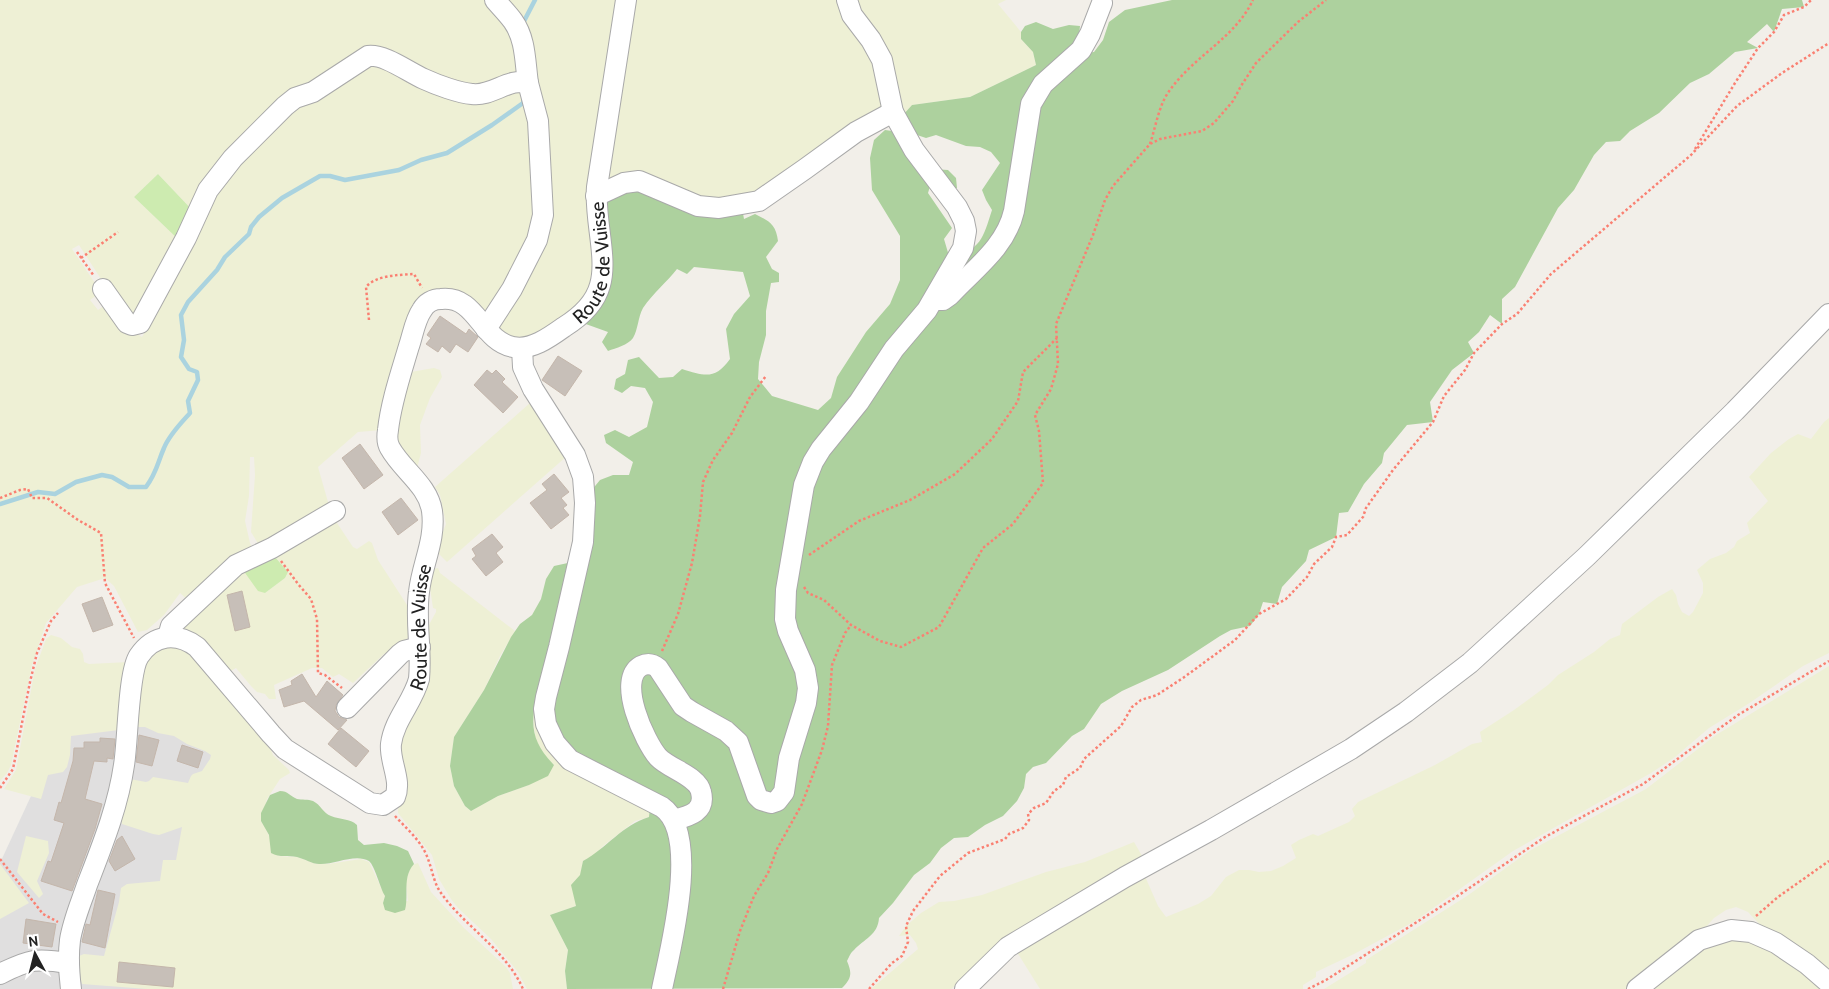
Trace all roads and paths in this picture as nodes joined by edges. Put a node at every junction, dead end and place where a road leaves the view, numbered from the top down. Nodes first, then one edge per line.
1 (495, 0) edge
2 (626, 0) edge
3 (847, 0) edge
4 (1253, 0) edge
5 (1326, 0) edge
6 (1811, 0) edge
7 (1097, 1) edge
8 (1829, 43) edge
9 (528, 83) junction
10 (893, 112) junction
11 (1150, 144) junction
12 (1691, 155) junction
13 (596, 196) junction
14 (118, 232) dead end
15 (77, 252) dead end
16 (81, 258) junction
17 (103, 289) joint
18 (932, 300) junction
19 (430, 302) junction
20 (1829, 314) edge
21 (369, 320) dead end
22 (486, 329) junction
23 (1056, 338) junction
24 (522, 348) junction
25 (766, 376) dead end
26 (0, 498) edge
27 (335, 511) dead end
28 (272, 548) junction
29 (790, 567) junction
30 (58, 613) dead end
31 (852, 625) junction
32 (168, 637) junction
33 (420, 647) junction
34 (142, 652) junction
35 (1829, 661) edge
36 (654, 665) junction
37 (352, 704) joint
38 (0, 788) edge
39 (386, 804) junction
40 (674, 820) junction
41 (0, 859) edge
42 (1829, 861) edge
43 (72, 930) junction
44 (1740, 930) junction
45 (69, 963) junction
46 (0, 974) edge
47 (1829, 983) edge
48 (71, 989) edge
49 (523, 989) edge
50 (662, 989) edge
51 (723, 989) edge
52 (869, 989) edge
53 (965, 989) edge
54 (1308, 989) edge
55 (1637, 989) edge

1 - 9 street
2 - 13 street, Route de Vuisse
3 - 10 street
4 - 11 path
5 - 11 path
6 - 12 path
7 - 18 street
8 - 12 path
9 - 17 street
9 - 22 street
10 - 13 street
10 - 18 street
11 - 23 path
12 - 52 path
13 - 24 street, Route de Vuisse
14 - 16 path
15 - 16 path
16 - 17 path
18 - 29 street
19 - 21 path
19 - 22 street
19 - 33 street, Route de Vuisse
20 - 53 street
22 - 24 street
23 - 29 path
23 - 31 path
24 - 40 street
25 - 36 path
26 - 34 path
27 - 28 street
28 - 32 street
28 - 37 path
29 - 31 path
29 - 36 street
30 - 38 path
31 - 51 path
32 - 34 street
32 - 39 street
33 - 37 street
33 - 39 street, Route de Vuisse
34 - 43 street
35 - 54 path
36 - 40 street
39 - 49 path
40 - 50 street
41 - 43 path
42 - 44 path
43 - 45 street
44 - 47 street
44 - 55 street
45 - 46 street
45 - 48 street

